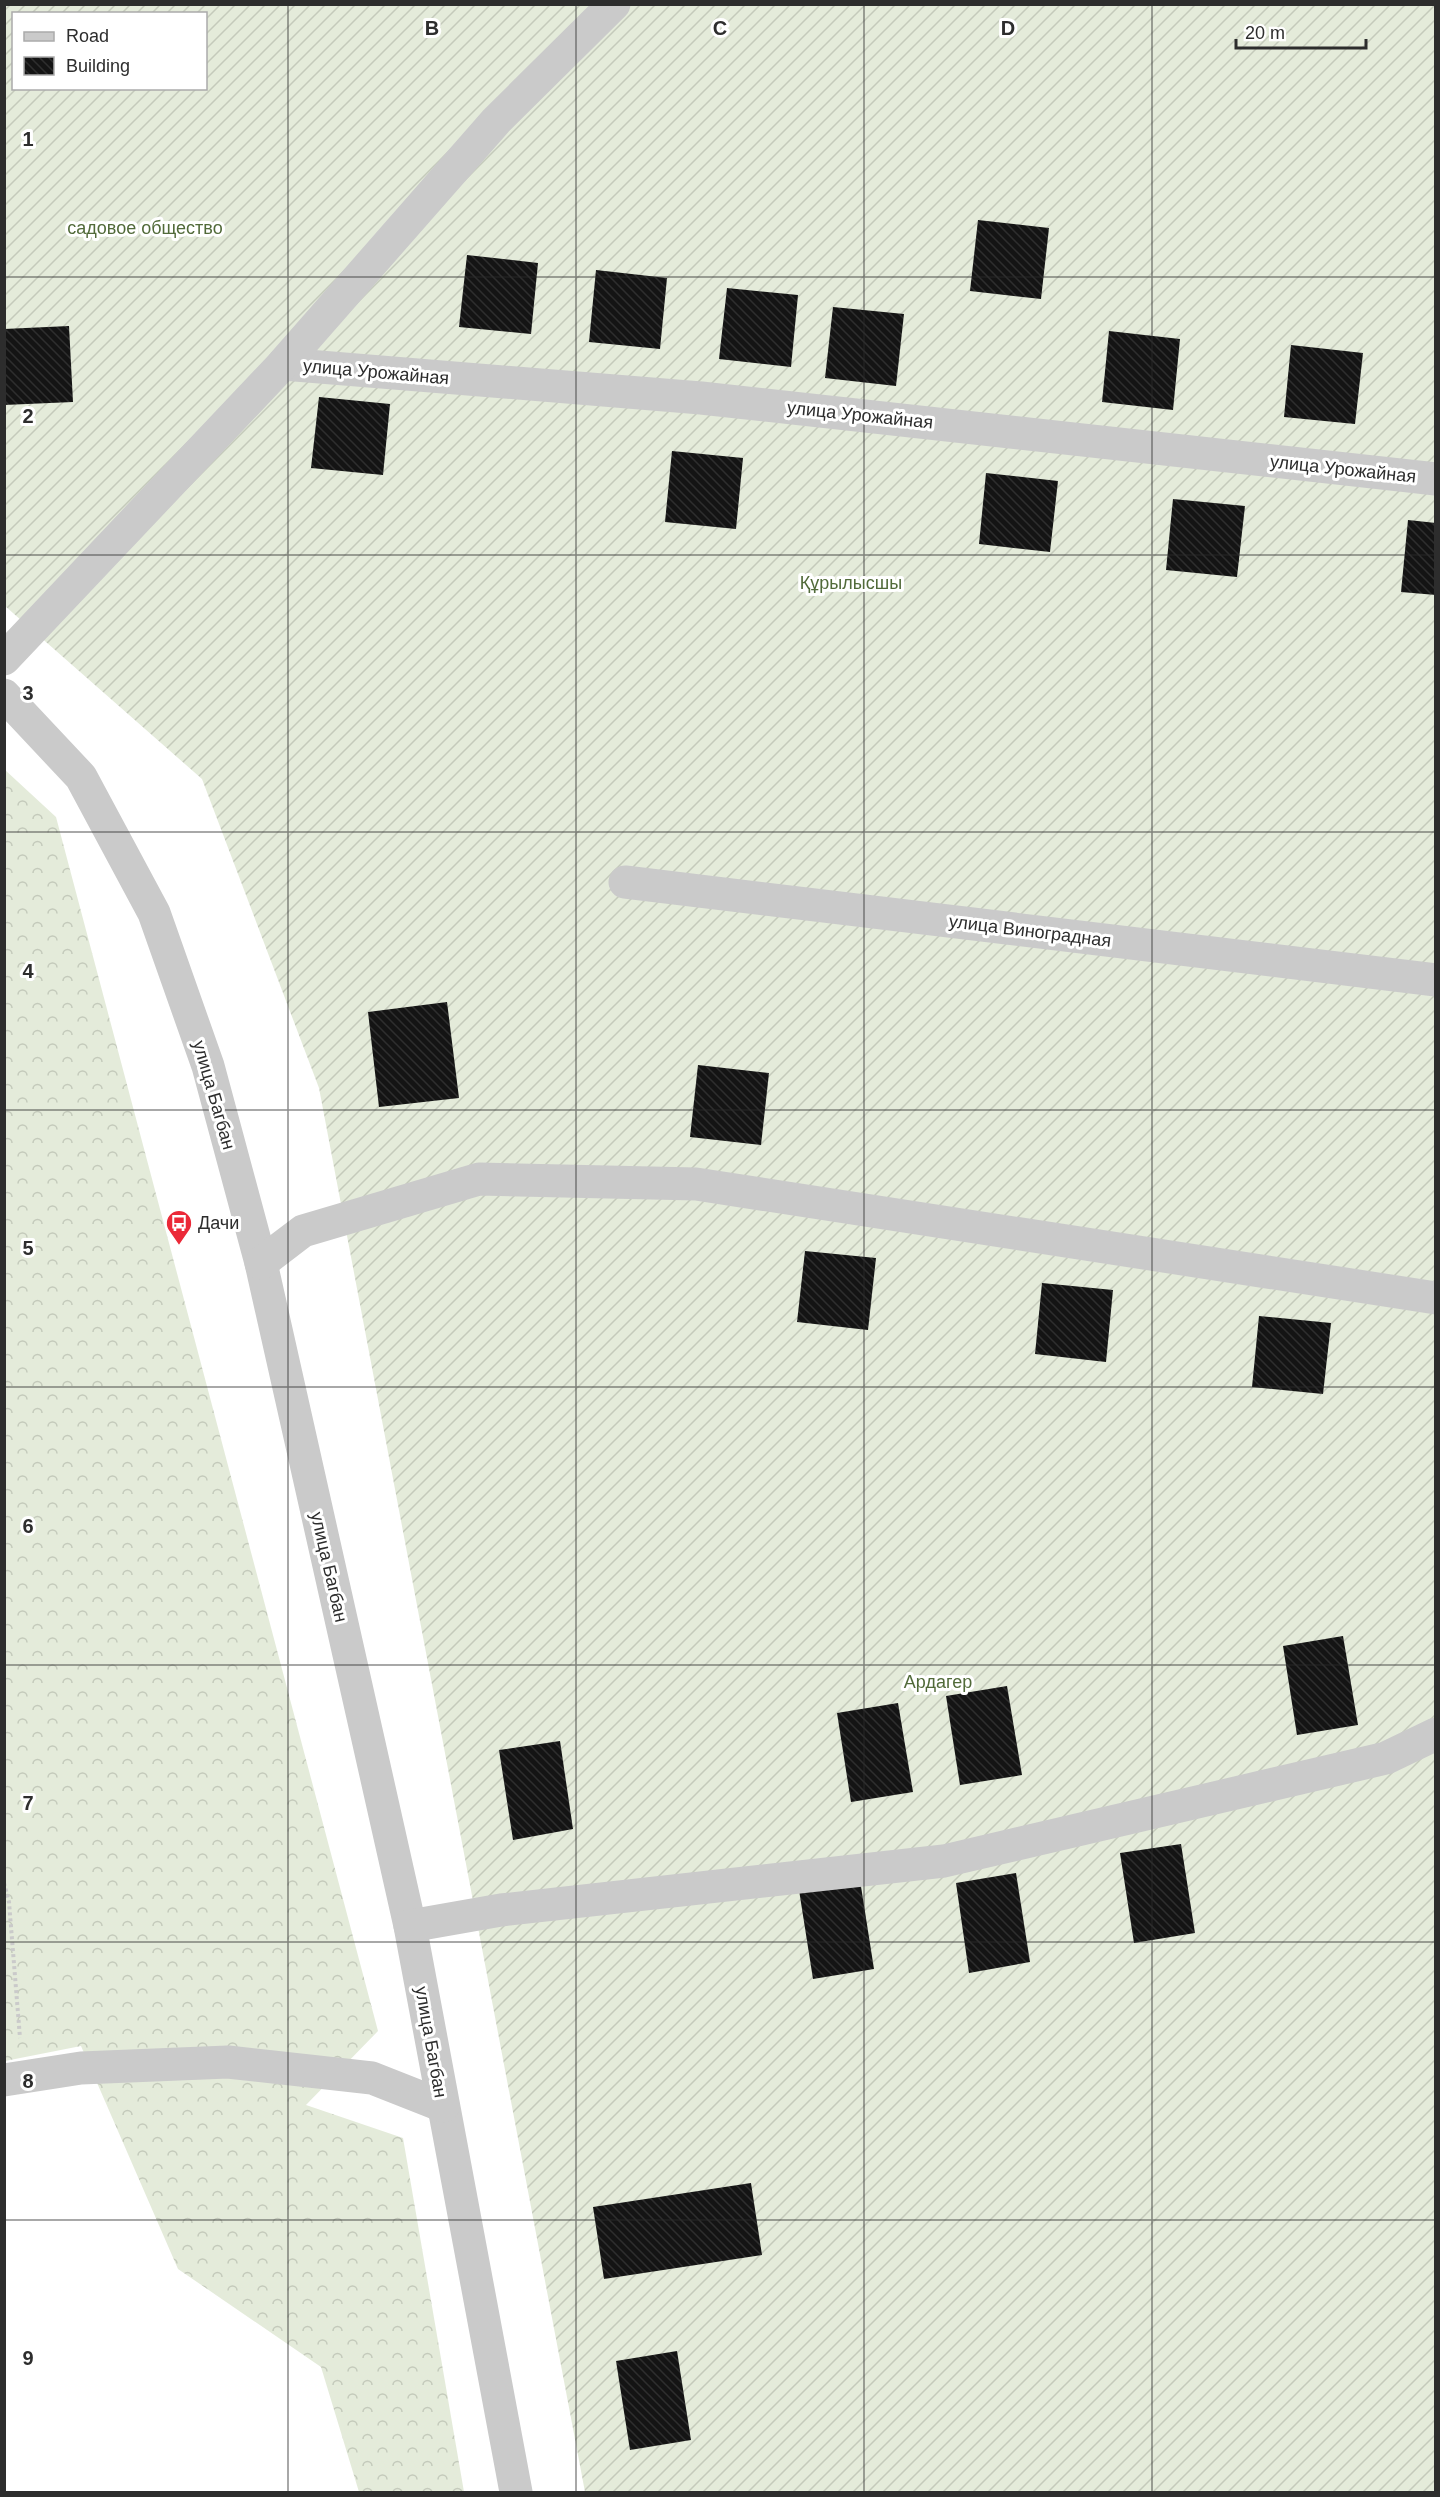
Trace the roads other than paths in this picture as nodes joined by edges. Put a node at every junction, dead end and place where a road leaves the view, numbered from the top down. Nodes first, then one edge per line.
1 (614, 4) edge
2 (283, 364) junction
3 (1436, 479) edge
4 (4, 659) edge
5 (4, 695) edge
6 (625, 882) dead end
7 (1436, 980) edge
8 (261, 1263) junction
9 (1436, 1298) edge
10 (1436, 1734) edge
11 (410, 1926) junction
12 (14, 2079) edge
13 (442, 2106) junction
14 (516, 2493) edge

1 - 2 street
2 - 3 street, улица Урожайная
2 - 4 street
5 - 8 street, улица Багбан
6 - 7 street, улица Виноградная
8 - 9 street
8 - 11 street, улица Багбан
10 - 11 street
11 - 13 street, улица Багбан
12 - 13 street
13 - 14 street, улица Багбан

